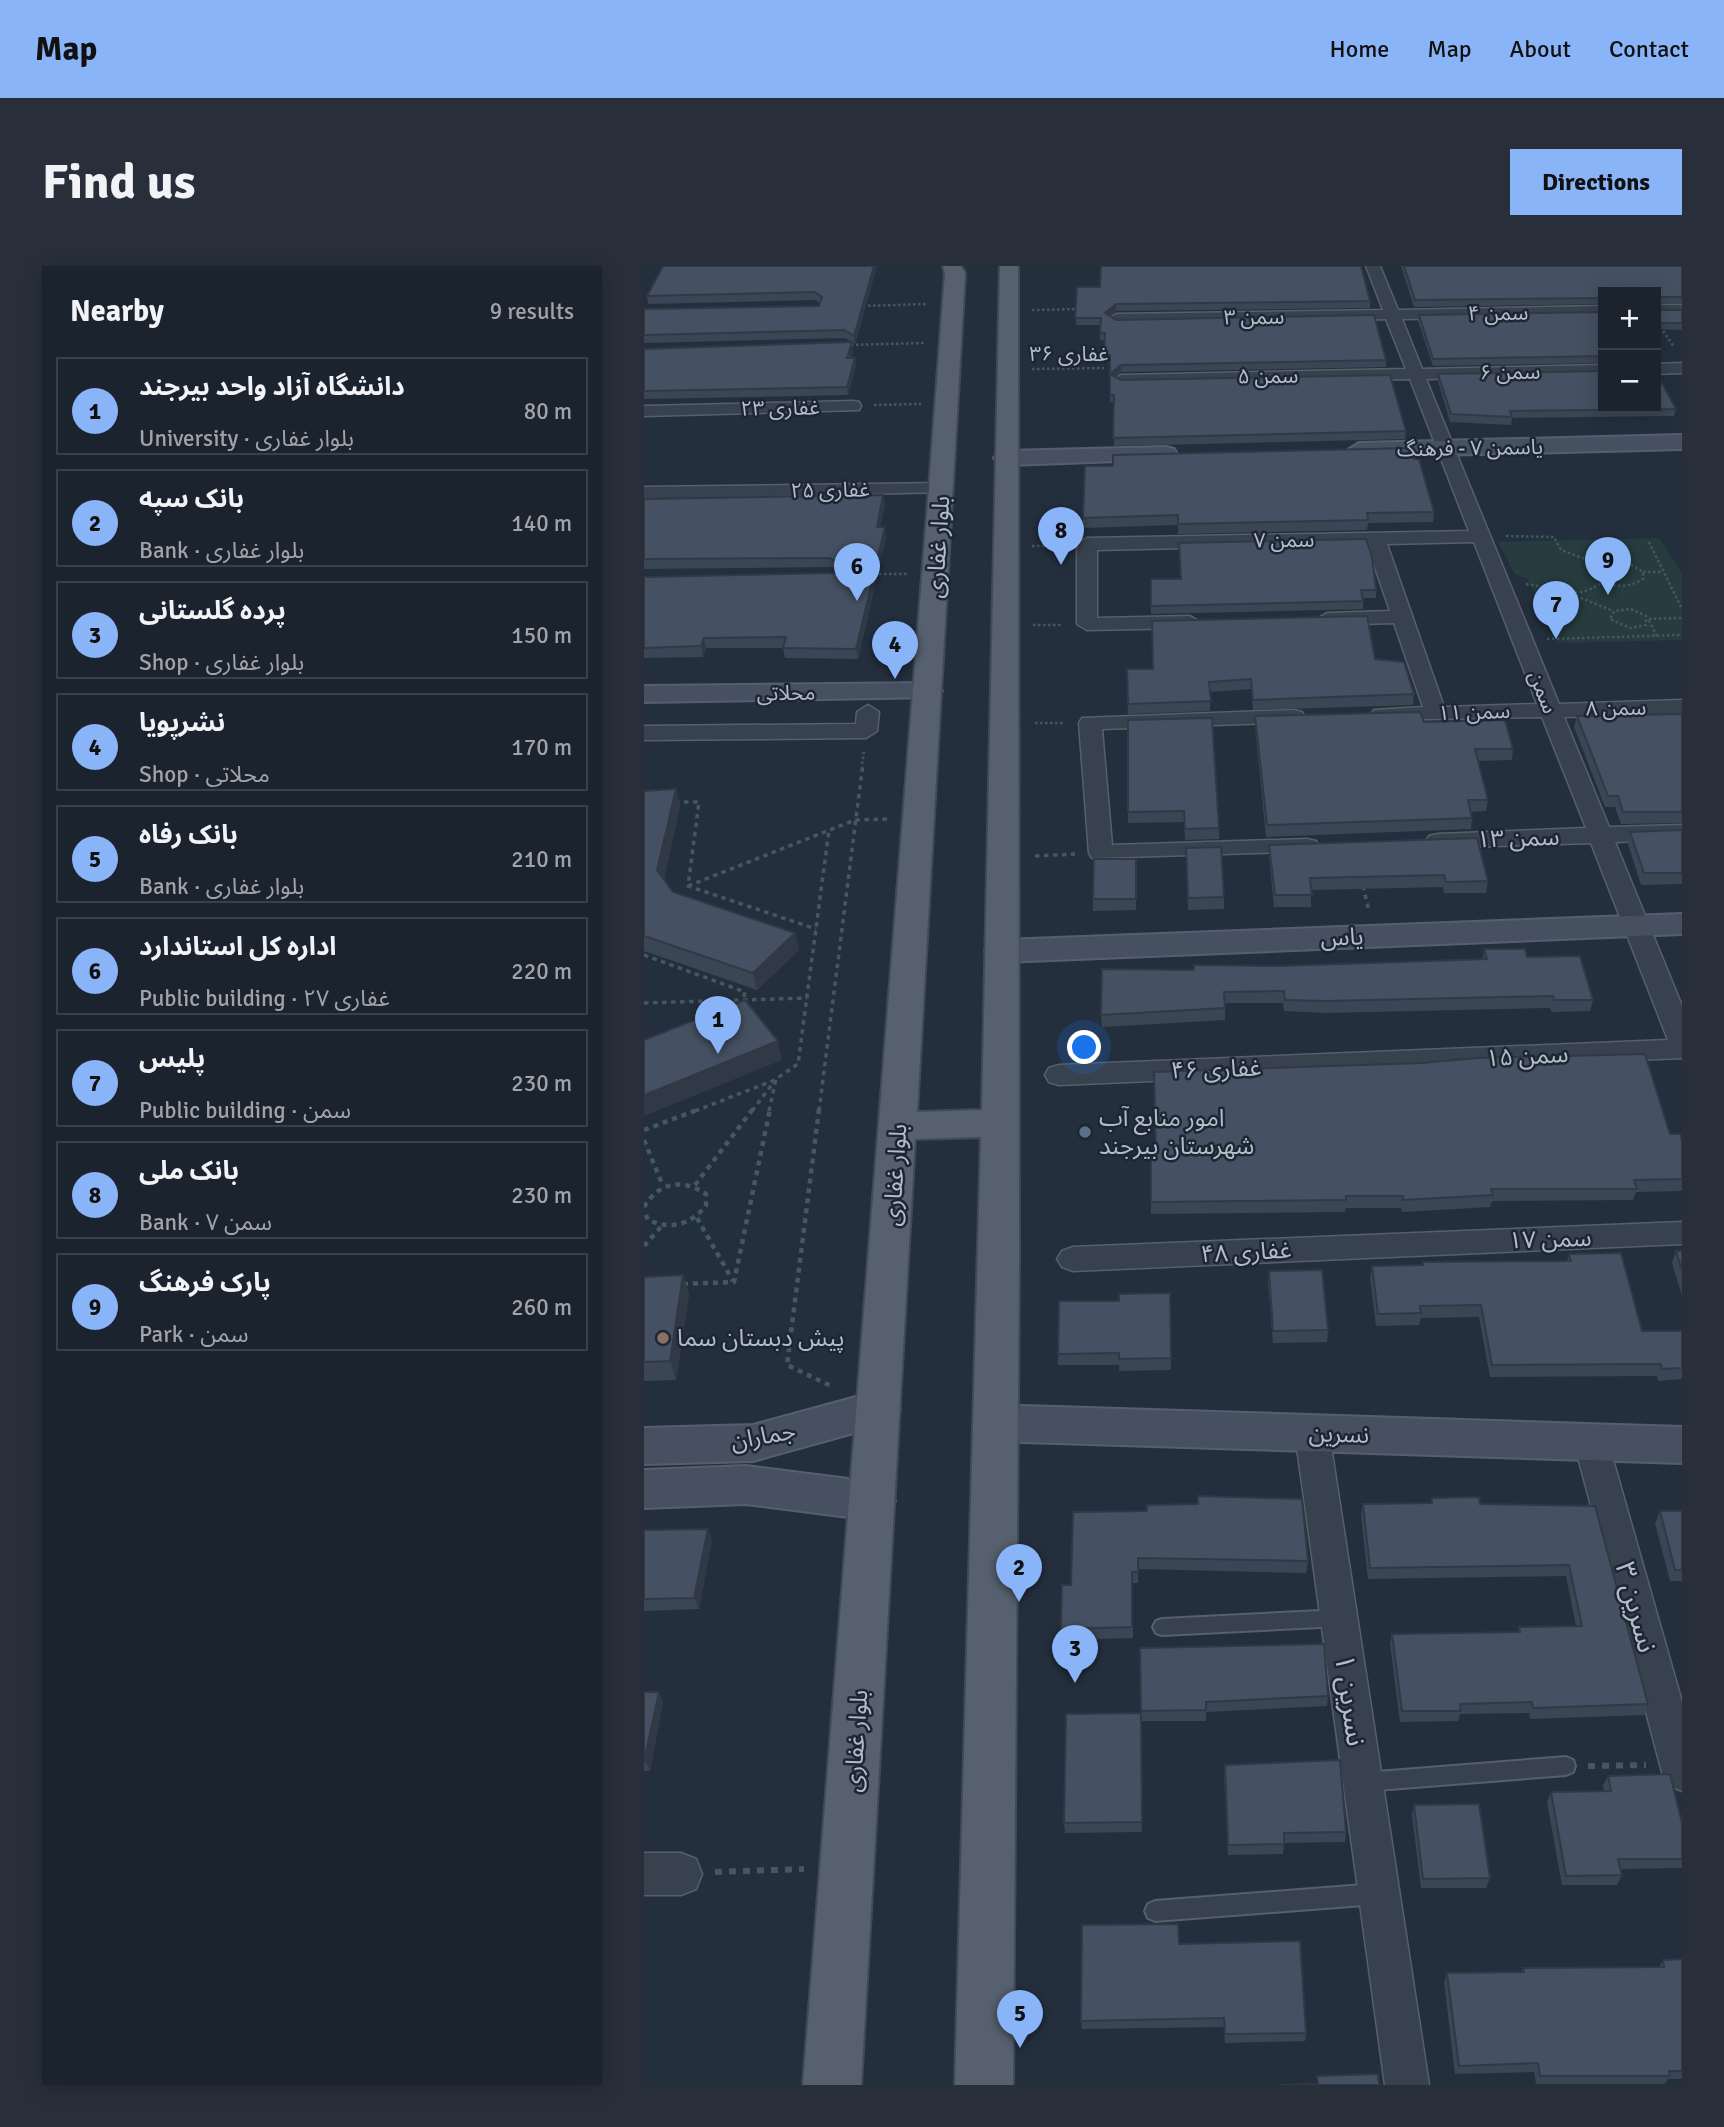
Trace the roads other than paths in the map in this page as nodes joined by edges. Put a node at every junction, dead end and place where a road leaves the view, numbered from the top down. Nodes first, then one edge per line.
1 (1373, 266) edge
2 (1004, 268) edge
3 (957, 277) edge
4 (1661, 310) edge
5 (1682, 310) edge
6 (1598, 311) edge
7 (1392, 314) junction
8 (1116, 320) edge
9 (1661, 369) edge
10 (1682, 369) edge
11 (1598, 370) edge
12 (1416, 373) junction
13 (1121, 380) edge
14 (853, 406) road end
15 (644, 411) edge
16 (1682, 442) edge
17 (1446, 448) junction
18 (1336, 451) edge
19 (1186, 454) edge
20 (1006, 458) junction
21 (942, 488) junction
22 (644, 493) edge
23 (1481, 536) junction
24 (1375, 538) junction
25 (1402, 617) junction
26 (1306, 619) edge
27 (1210, 621) edge
28 (644, 694) edge
29 (927, 701) junction
30 (1682, 707) edge
31 (1550, 710) junction
32 (1436, 714) junction
33 (644, 715) edge
34 (1313, 716) edge
35 (1354, 716) edge
36 (729, 723) junction
37 (644, 733) edge
38 (1682, 832) edge
39 (1600, 835) junction
40 (1421, 842) edge
41 (1325, 845) edge
42 (1682, 924) edge
43 (1636, 925) junction
44 (1002, 951) junction
45 (1682, 1040) edge
46 (1682, 1049) edge
47 (1373, 1063) joint
48 (1059, 1075) dead end
49 (1000, 1123) junction
50 (898, 1126) junction
51 (1682, 1233) edge
52 (1418, 1244) joint
53 (1073, 1259) dead end
54 (878, 1409) junction
55 (996, 1423) junction
56 (1312, 1433) junction
57 (1591, 1442) junction
58 (1682, 1445) edge
59 (651, 1467) edge
60 (872, 1501) junction
61 (1339, 1618) junction
62 (1162, 1627) dead end
63 (1566, 1766) road end
64 (1681, 1768) edge
65 (1363, 1782) junction
66 (1379, 1894) junction
67 (1155, 1910) dead end
68 (832, 2085) edge
69 (984, 2085) edge
70 (1407, 2085) edge

1 - 7 street, سمن
2 - 20 main road
3 - 21 main road, بلوار غفاری
4 - 5 street
6 - 7 street, سمن ۴
7 - 8 street, سمن ۳
7 - 12 street, سمن
9 - 10 street
11 - 12 street, سمن ۶
12 - 13 street, سمن ۵
12 - 17 street, سمن
14 - 15 street, غفاری ۲۳
16 - 17 street, یاسمن ۷ - فرهنگ
17 - 18 street, یاسمن ۷ - فرهنگ
17 - 23 street, سمن
19 - 20 street
20 - 44 main road
21 - 22 street, غفاری ۲۵
21 - 29 main road, بلوار غفاری
23 - 24 street, سمن ۷
23 - 31 street, سمن
24 - 25 street
24 - 27 street, سمن ۷
25 - 26 street
25 - 32 street
28 - 29 street, محلاتی
29 - 36 street, محلاتی
29 - 50 main road, بلوار غفاری
30 - 31 street, سمن ۸
31 - 32 street, سمن ۱۱
31 - 39 street, سمن
32 - 35 street, سمن ۱۱
33 - 36 street, محلاتی
34 - 41 street
36 - 37 street
38 - 39 street, سمن ۱۳
39 - 40 street, سمن ۱۳
39 - 43 street, سمن
42 - 43 street, یاس
43 - 44 street, یاس
43 - 45 street, سمن
44 - 49 main road
46 - 47 street, سمن ۱۵
47 - 48 street, غفاری ۴۶
49 - 50 main road
49 - 55 main road
50 - 54 main road, بلوار غفاری
51 - 52 street, سمن ۱۷
52 - 53 street, غفاری ۴۸
54 - 59 street, جماران
54 - 60 main road, بلوار غفاری
55 - 56 street, نسرین
55 - 69 main road
56 - 57 street, نسرین
56 - 61 street, نسرین ۱
57 - 58 street, نسرین
57 - 64 street, نسرین ۳
59 - 60 street, جماران
60 - 68 main road, بلوار غفاری
61 - 62 lane
61 - 65 street, نسرین ۱
63 - 65 lane
65 - 66 street, نسرین ۱
66 - 67 lane
66 - 70 street, نسرین ۱

